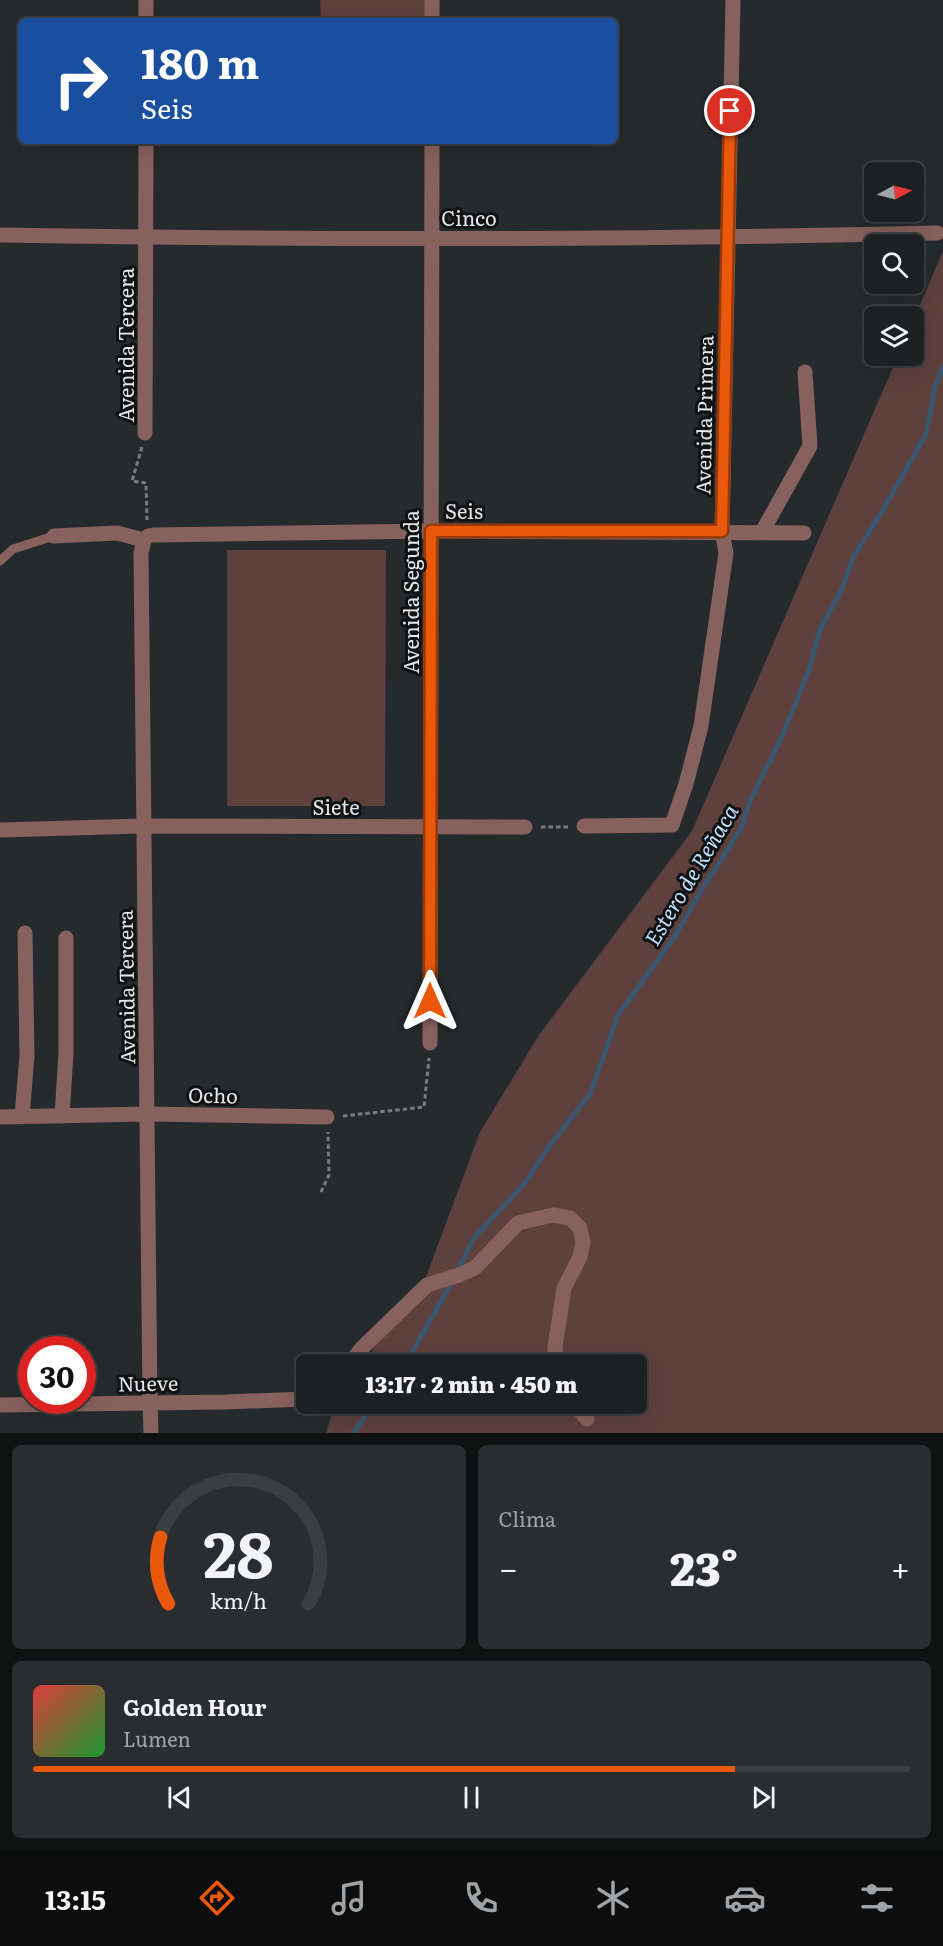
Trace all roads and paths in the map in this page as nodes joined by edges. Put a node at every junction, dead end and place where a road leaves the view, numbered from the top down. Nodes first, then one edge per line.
1 (146, 0) edge
2 (432, 0) edge
3 (733, 0) edge
4 (146, 18) edge
5 (432, 18) edge
6 (146, 144) edge
7 (432, 144) edge
8 (938, 233) dead end
9 (0, 235) edge
10 (146, 237) junction
11 (432, 238) junction
12 (728, 238) junction
13 (805, 372) dead end
14 (145, 433) joint
15 (431, 531) junction
16 (722, 531) junction
17 (762, 532) junction
18 (804, 533) dead end
19 (54, 536) joint
20 (146, 538) junction
21 (0, 561) edge
22 (144, 826) junction
23 (584, 826) joint
24 (525, 827) joint
25 (430, 828) junction
26 (0, 830) edge
27 (25, 933) dead end
28 (66, 938) dead end
29 (430, 1043) joint
30 (147, 1114) junction
31 (22, 1116) junction
32 (62, 1116) junction
33 (0, 1117) edge
34 (327, 1117) junction
35 (321, 1192) dead end
36 (357, 1354) edge
37 (555, 1354) edge
38 (296, 1399) edge
39 (150, 1403) junction
40 (0, 1405) edge
41 (582, 1414) edge
42 (586, 1419) dead end
43 (151, 1433) edge

1 - 4 street
2 - 5 street
3 - 12 street, Avenida Primera
6 - 10 street, Avenida Tercera
7 - 11 street, Avenida Segunda
8 - 12 street, Cinco
9 - 10 street, Cinco
10 - 11 street, Cinco
10 - 14 street, Avenida Tercera
11 - 12 street, Cinco
11 - 15 street, Avenida Segunda
12 - 16 street, Avenida Primera
13 - 17 street
14 - 20 path, Avenida Tercera
15 - 16 street, Seis
15 - 20 street, Seis
15 - 25 street, Avenida Segunda
16 - 17 street, Seis
16 - 23 street, Avenida Primera
17 - 18 street, Seis
19 - 20 street, Seis
19 - 21 lane
20 - 22 street, Avenida Tercera
22 - 25 street, Siete
22 - 26 street, Siete
22 - 30 street, Avenida Tercera
23 - 24 path
24 - 25 street, Siete
25 - 29 street, Avenida Segunda
27 - 31 street
28 - 32 street
29 - 34 path
30 - 32 street, Ocho
30 - 34 street, Ocho
30 - 39 street, Avenida Tercera
31 - 32 street, Ocho
31 - 33 street, Ocho
34 - 35 path
36 - 37 street
38 - 39 street, Nueve
39 - 40 street, Nueve
39 - 43 street, Avenida Tercera
41 - 42 street

